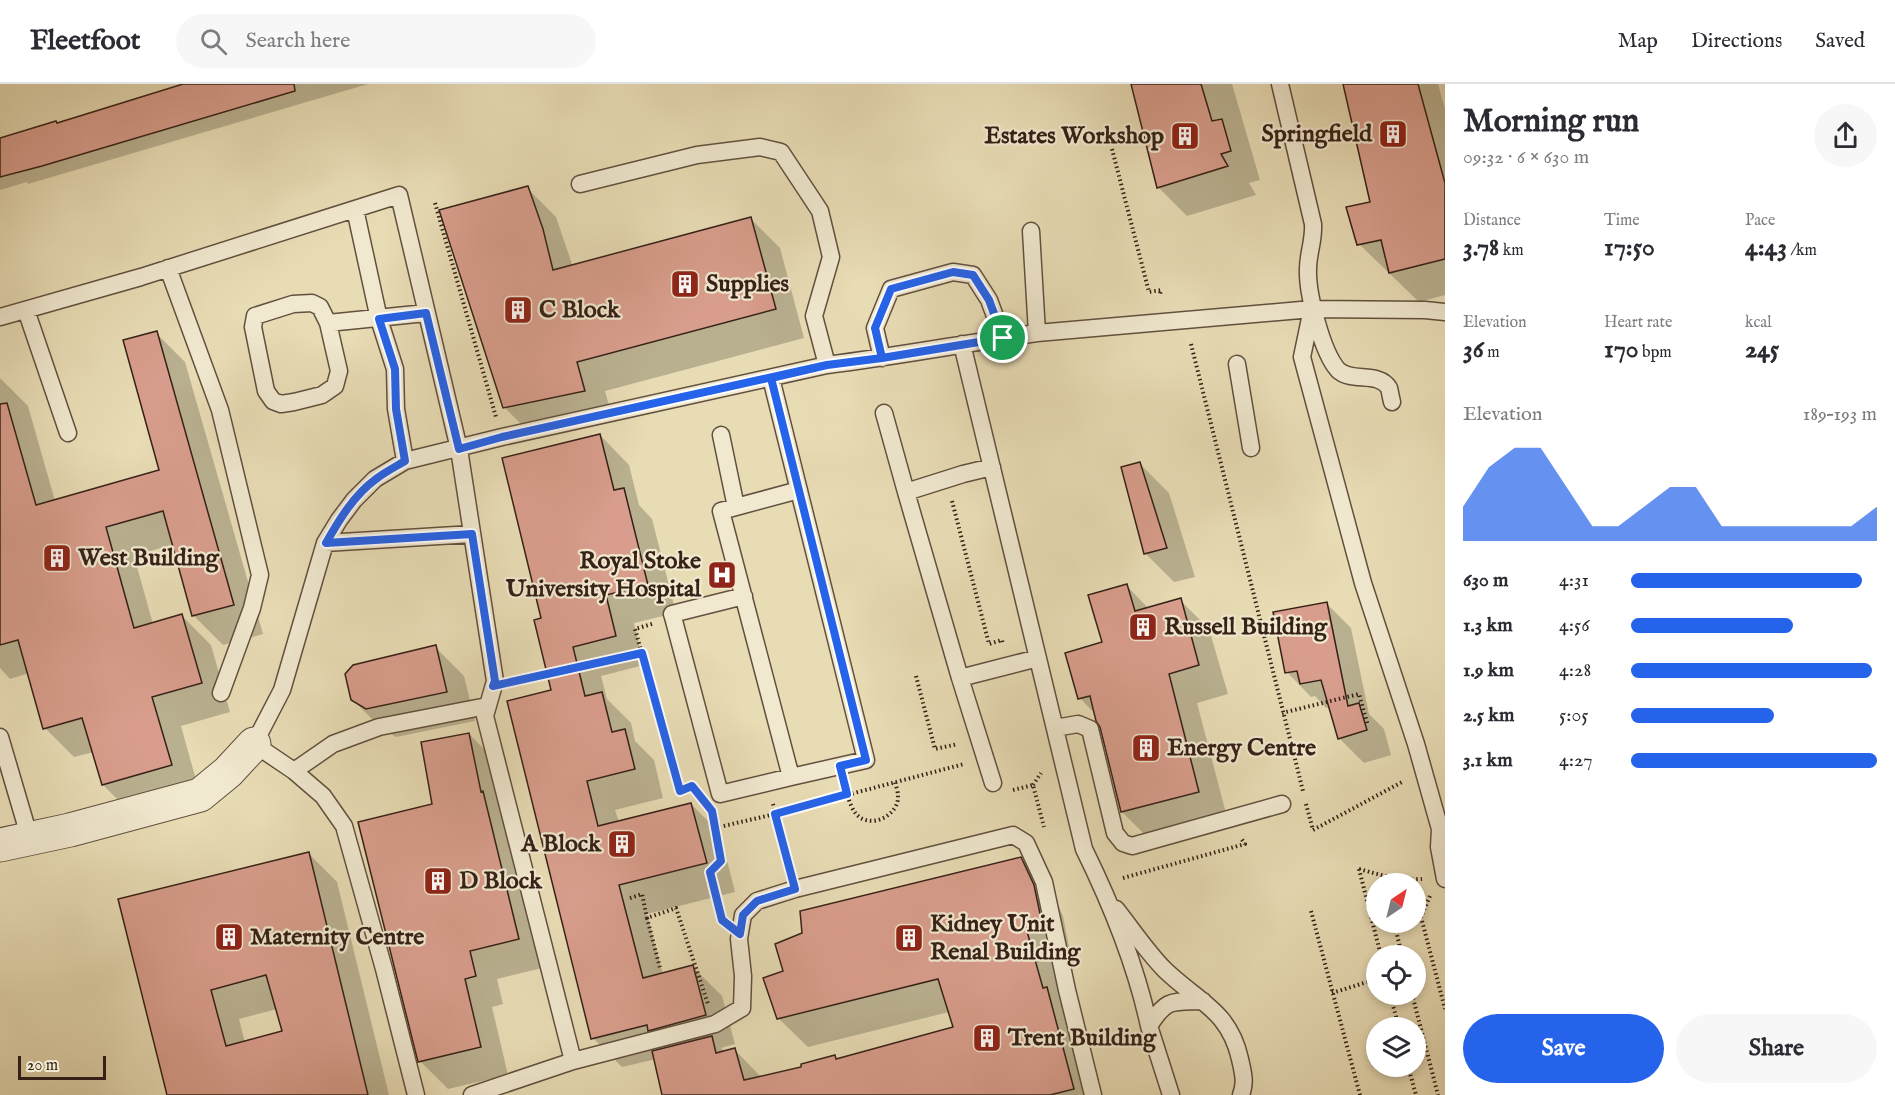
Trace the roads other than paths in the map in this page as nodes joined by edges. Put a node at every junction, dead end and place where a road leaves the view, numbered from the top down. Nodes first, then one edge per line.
1 (1280, 84) edge
2 (580, 184) dead end
3 (355, 209) junction
4 (1031, 231) dead end
5 (168, 268) junction
6 (1312, 309) junction
7 (26, 310) junction
8 (1445, 312) edge
9 (426, 313) junction
10 (0, 318) edge
11 (379, 319) junction
12 (328, 323) junction
13 (1037, 333) junction
14 (1003, 338) junction
15 (962, 344) junction
16 (882, 358) junction
17 (1237, 364) dead end
18 (827, 365) junction
19 (771, 378) junction
20 (1392, 402) dead end
21 (884, 413) dead end
22 (68, 432) dead end
23 (721, 435) dead end
24 (1251, 448) dead end
25 (459, 449) junction
26 (405, 461) junction
27 (992, 468) junction
28 (799, 490) junction
29 (906, 492) junction
30 (736, 507) junction
31 (472, 534) junction
32 (326, 543) junction
33 (744, 596) junction
34 (1038, 658) junction
35 (960, 678) junction
36 (220, 693) dead end
37 (488, 706) junction
38 (1055, 728) junction
39 (0, 737) edge
40 (254, 744) junction
41 (294, 771) junction
42 (791, 777) junction
43 (993, 783) dead end
44 (1282, 804) dead end
45 (1443, 830) edge
46 (15, 842) edge
47 (1445, 879) edge
48 (1106, 897) junction
49 (1203, 1000) junction
50 (1149, 1026) junction
51 (573, 1061) junction
52 (416, 1095) edge
53 (472, 1095) edge
54 (1093, 1095) edge
55 (1171, 1095) edge
56 (1241, 1095) edge

1 - 6 lane
2 - 18 lane
3 - 5 lane
3 - 9 lane
3 - 11 lane
4 - 13 lane
5 - 7 lane
5 - 36 lane
6 - 8 lane
6 - 13 lane
6 - 20 lane
6 - 45 lane
7 - 10 lane
7 - 22 lane
9 - 11 lane
9 - 25 lane
11 - 12 lane
11 - 26 lane
12 - 12 lane
13 - 14 lane
14 - 15 lane
14 - 16 lane
15 - 16 lane
15 - 27 lane
16 - 18 lane
17 - 24 lane
18 - 19 lane
19 - 25 lane
19 - 28 lane
21 - 29 lane
23 - 30 lane
25 - 26 lane
25 - 31 lane
26 - 32 lane
27 - 29 lane
27 - 34 lane
28 - 30 lane
28 - 42 lane
29 - 35 lane
30 - 33 lane
31 - 32 lane
31 - 37 lane
32 - 40 lane
33 - 42 lane
33 - 42 lane
34 - 35 lane
34 - 38 lane
35 - 43 lane
37 - 41 lane
37 - 51 lane
38 - 44 lane
38 - 48 lane
39 - 46 lane
40 - 41 lane
40 - 46 street
41 - 52 lane
45 - 47 lane
48 - 49 lane
48 - 50 lane
49 - 50 lane
49 - 56 lane
50 - 55 lane
51 - 53 lane
51 - 54 lane

